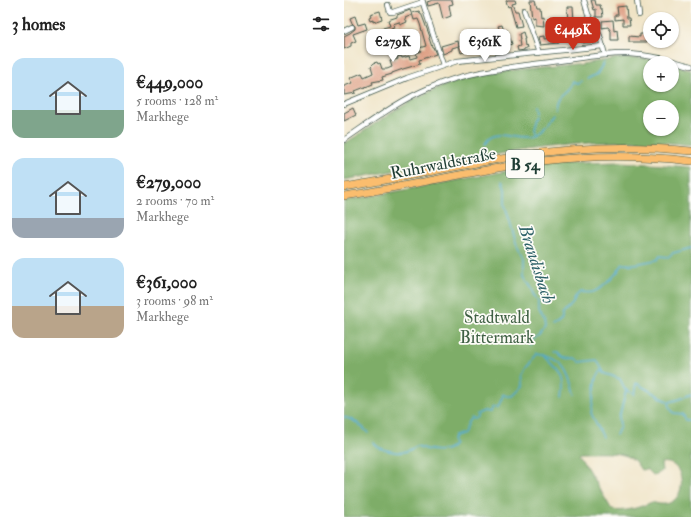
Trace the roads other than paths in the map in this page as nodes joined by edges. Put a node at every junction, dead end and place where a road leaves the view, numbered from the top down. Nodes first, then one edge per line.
1 (584, 0) edge
2 (637, 0) edge
3 (423, 1) edge
4 (388, 5) dead end
5 (524, 10) dead end
6 (639, 15) dead end
7 (352, 27) dead end
8 (344, 30) edge
9 (603, 46) junction
10 (539, 53) junction
11 (605, 55) junction
12 (443, 65) junction
13 (691, 66) edge
14 (344, 104) edge
15 (344, 140) edge
16 (691, 152) edge
17 (691, 161) edge
18 (344, 187) edge
19 (344, 196) edge

1 - 9 street
2 - 6 street
3 - 4 street
3 - 12 street
5 - 10 street
7 - 8 street
9 - 10 street
9 - 11 street
10 - 12 street
11 - 13 street
11 - 15 street
12 - 14 street
16 - 18 highway, B 54
17 - 19 highway, Ruhrwaldstraße / B 54

